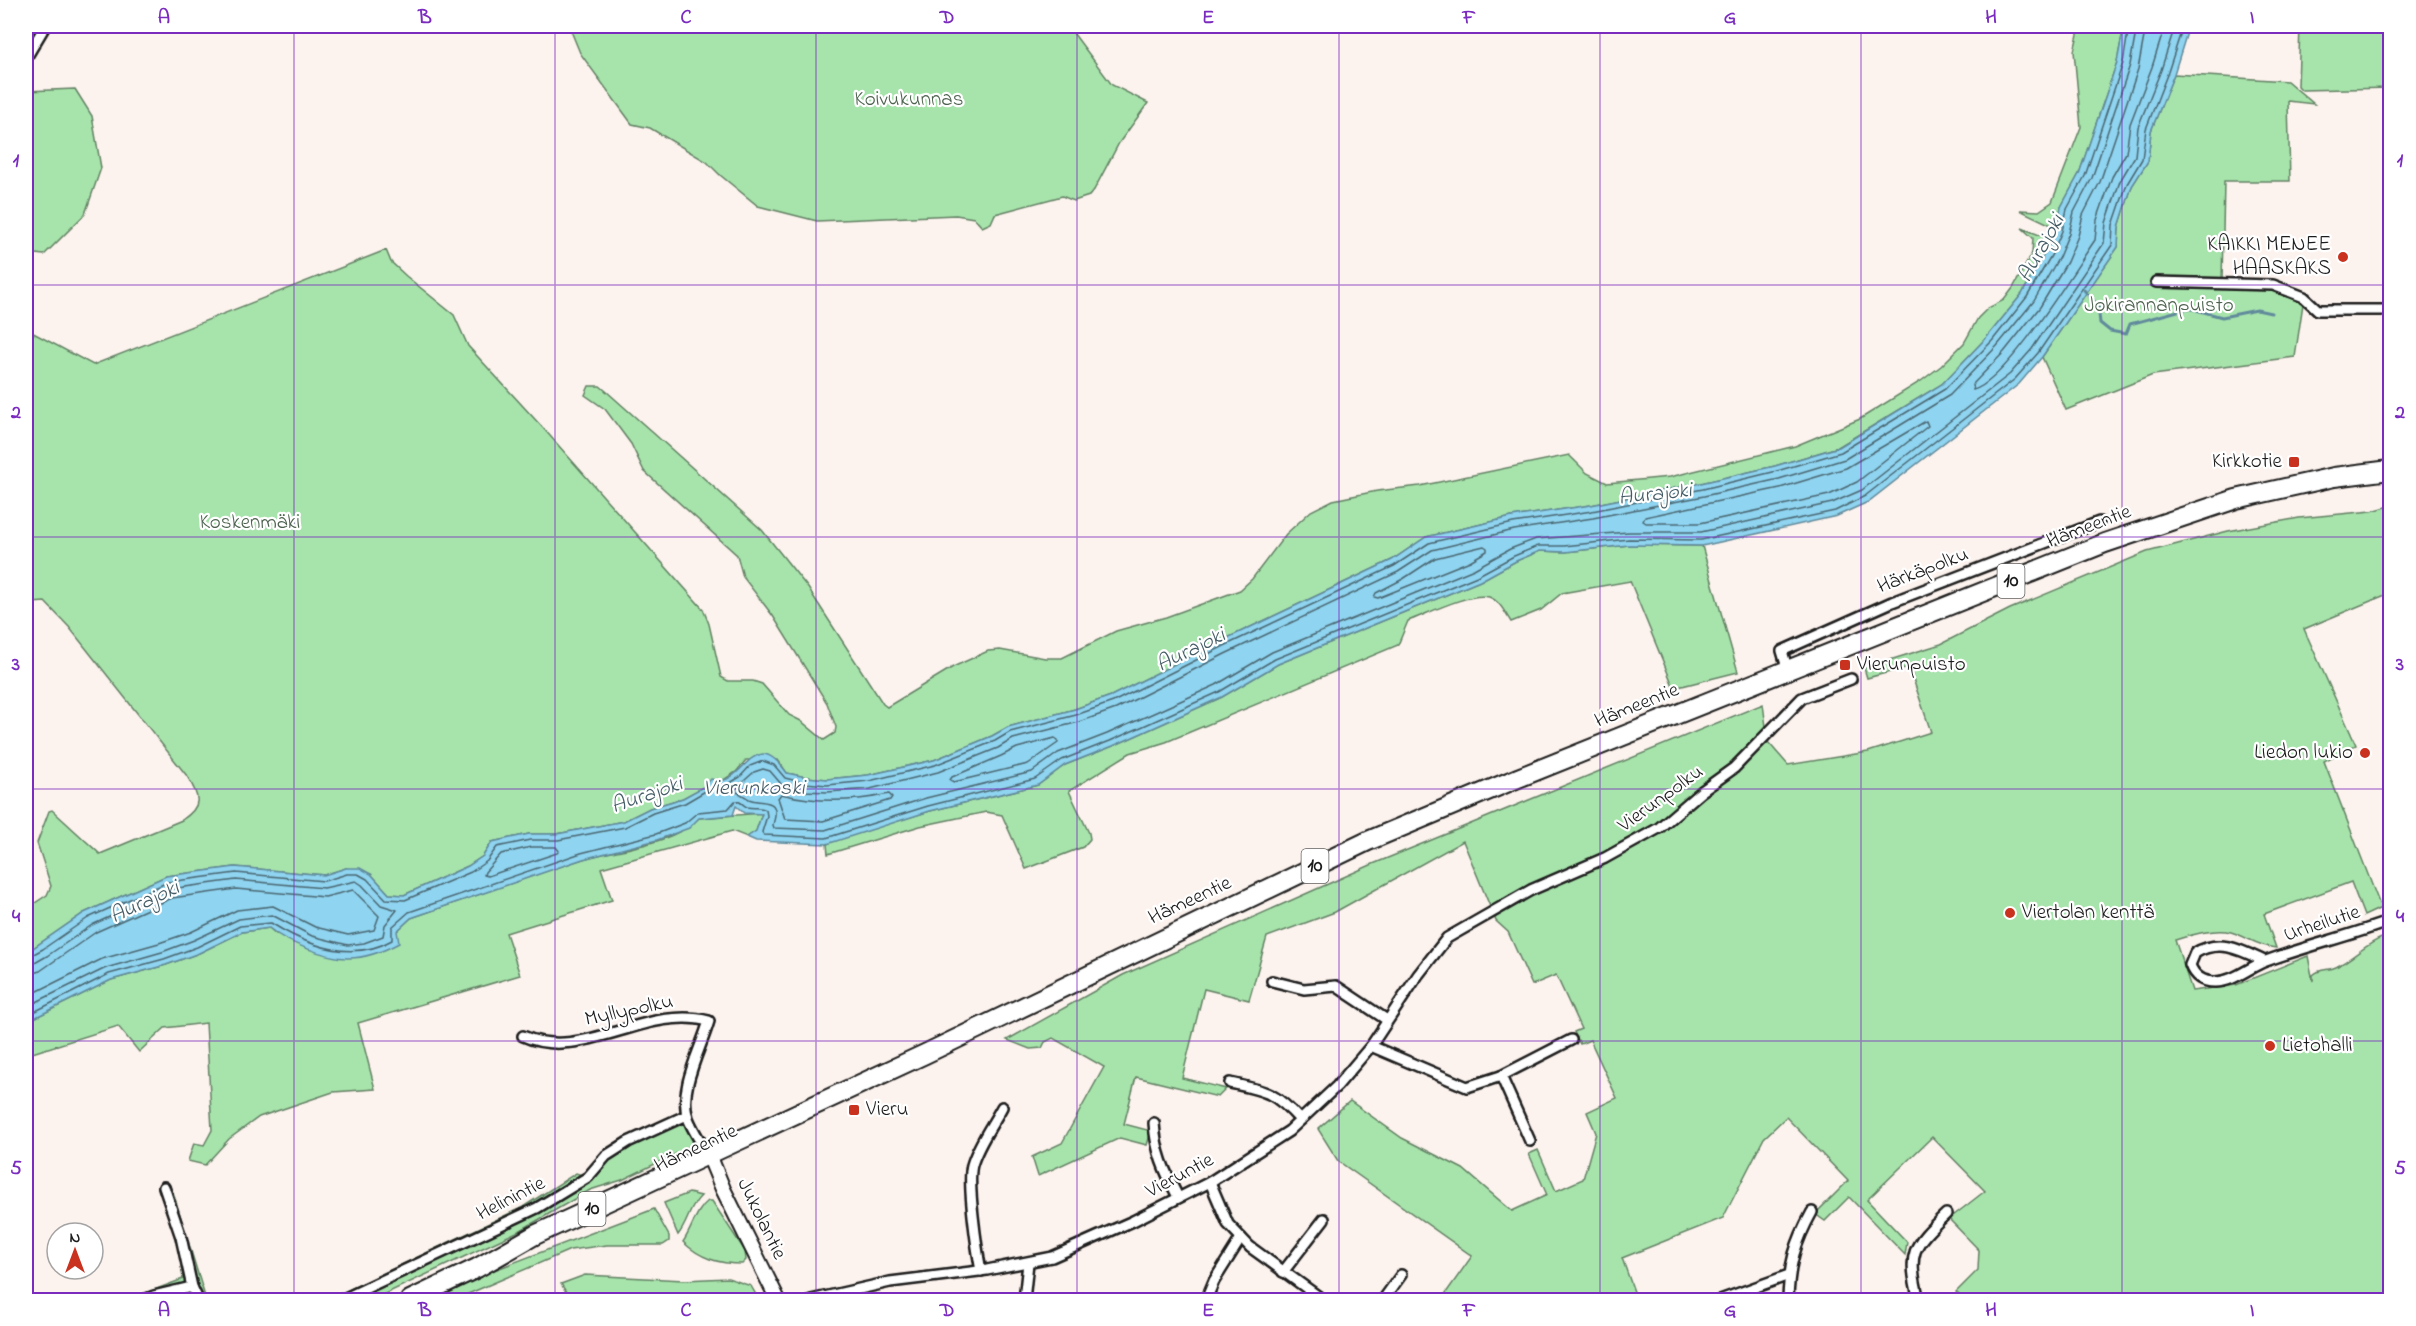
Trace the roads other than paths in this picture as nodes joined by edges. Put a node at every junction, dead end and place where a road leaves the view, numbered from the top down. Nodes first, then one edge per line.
1 (45, 26) edge
2 (26, 58) edge
3 (2156, 282) dead end
4 (2391, 310) edge
5 (2391, 470) edge
6 (2099, 522) dead end
7 (1788, 671) junction
8 (1851, 679) dead end
9 (2391, 921) edge
10 (1473, 925) joint
11 (2264, 961) junction
12 (1272, 981) dead end
13 (1387, 1020) junction
14 (523, 1036) dead end
15 (1571, 1040) dead end
16 (1371, 1046) junction
17 (1501, 1076) junction
18 (1230, 1083) dead end
19 (1002, 1107) dead end
20 (687, 1115) junction
21 (1300, 1120) junction
22 (1154, 1123) dead end
23 (1530, 1141) dead end
24 (711, 1161) junction
25 (1210, 1182) junction
26 (164, 1187) dead end
27 (1178, 1197) junction
28 (1812, 1212) dead end
29 (1946, 1214) dead end
30 (1324, 1219) dead end
31 (1241, 1238) junction
32 (1028, 1263) junction
33 (981, 1271) junction
34 (1283, 1272) junction
35 (1401, 1275) dead end
36 (1789, 1275) junction
37 (192, 1287) junction
38 (144, 1300) edge
39 (198, 1300) edge
40 (340, 1300) edge
41 (410, 1300) edge
42 (778, 1300) edge
43 (811, 1300) edge
44 (1024, 1300) edge
45 (1206, 1300) edge
46 (1323, 1300) edge
47 (1383, 1300) edge
48 (1720, 1300) edge
49 (1788, 1300) edge
50 (1919, 1300) edge

1 - 2 street
3 - 4 street
5 - 7 highway, Hämeentie / 10
6 - 7 street, Härkäpolku
7 - 24 highway, Hämeentie / 10
8 - 10 street, Vierunpolku
9 - 11 street, Urheilutie
10 - 13 street, Vieruntie
11 - 11 street, Urheilutie
12 - 13 street
13 - 16 street, Vieruntie
14 - 20 street, Myllypolku
15 - 17 street
16 - 17 street
16 - 21 street, Vieruntie
17 - 23 street
18 - 21 street
19 - 33 street
20 - 24 street
20 - 40 street, Helinintie
21 - 25 street, Vieruntie
22 - 27 street
24 - 41 highway, Hämeentie / 10
24 - 42 street, Jukolantie
25 - 27 street, Vieruntie
25 - 31 street
26 - 37 street
27 - 32 street, Vieruntie
28 - 36 street
29 - 50 street
30 - 34 street
31 - 34 street
31 - 45 street
32 - 33 street, Vieruntie
32 - 44 street
33 - 43 street, Vieruntie
34 - 46 street
35 - 47 street
36 - 48 street
36 - 49 street
37 - 38 street
37 - 39 street

